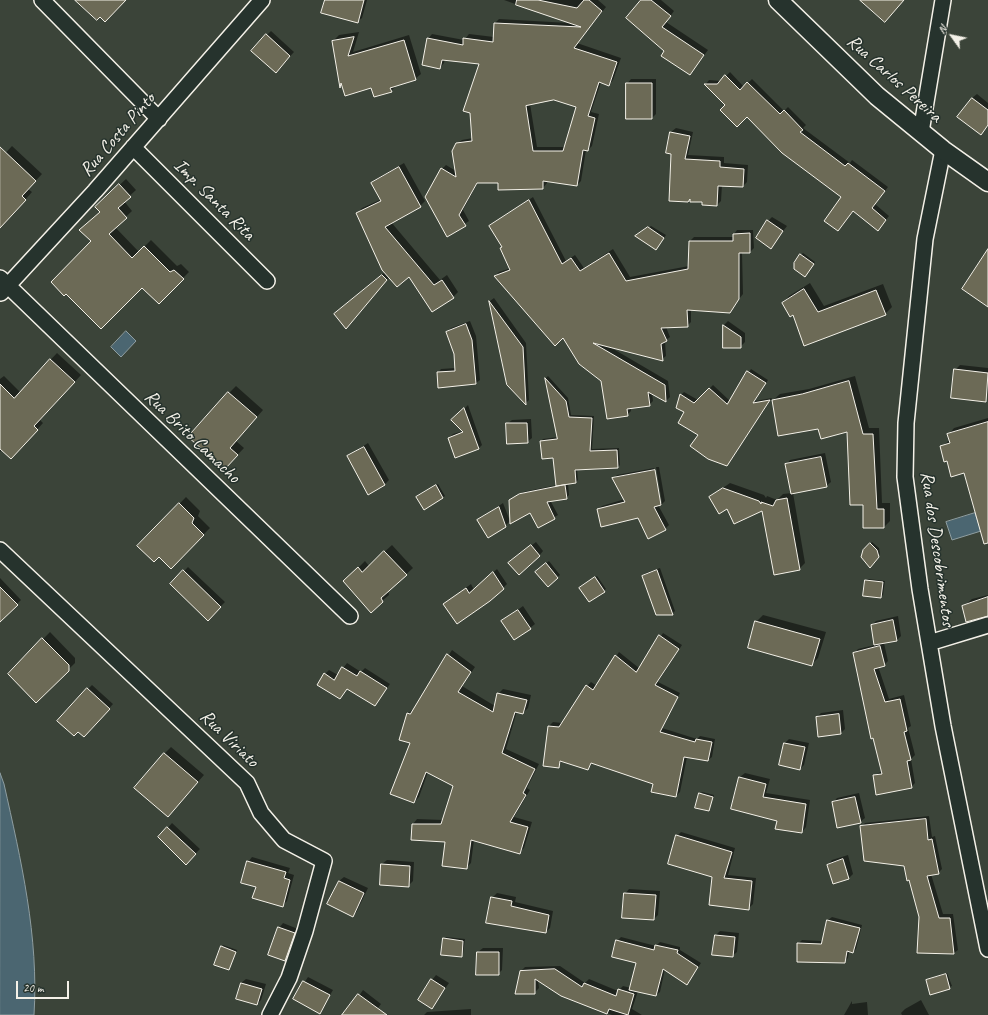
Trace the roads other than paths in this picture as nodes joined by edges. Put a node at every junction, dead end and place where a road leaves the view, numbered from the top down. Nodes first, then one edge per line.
1 (42, 0) edge
2 (262, 0) edge
3 (778, 0) edge
4 (943, 0) edge
5 (158, 119) junction
6 (921, 132) junction
7 (133, 148) junction
8 (943, 150) junction
9 (988, 182) edge
10 (267, 281) dead end
11 (2, 286) edge
12 (0, 550) edge
13 (350, 616) dead end
14 (988, 625) edge
15 (930, 643) junction
16 (988, 949) edge
17 (270, 1015) edge

1 - 5 street
2 - 5 street, Rua Costa Pinto
3 - 6 street, Rua Carlos Pereira
4 - 6 street
5 - 7 street, Rua Costa Pinto
6 - 8 street, Rua Carlos Pereira
7 - 10 street, Imp. Santa Rita
7 - 11 street, Rua Costa Pinto
8 - 9 street, Rua Carlos Pereira
8 - 15 street, Rua dos Descobrimentos
11 - 13 street, Rua Brito Camacho
12 - 17 street, Rua Viriato
14 - 15 street
15 - 16 street, Rua dos Descobrimentos

